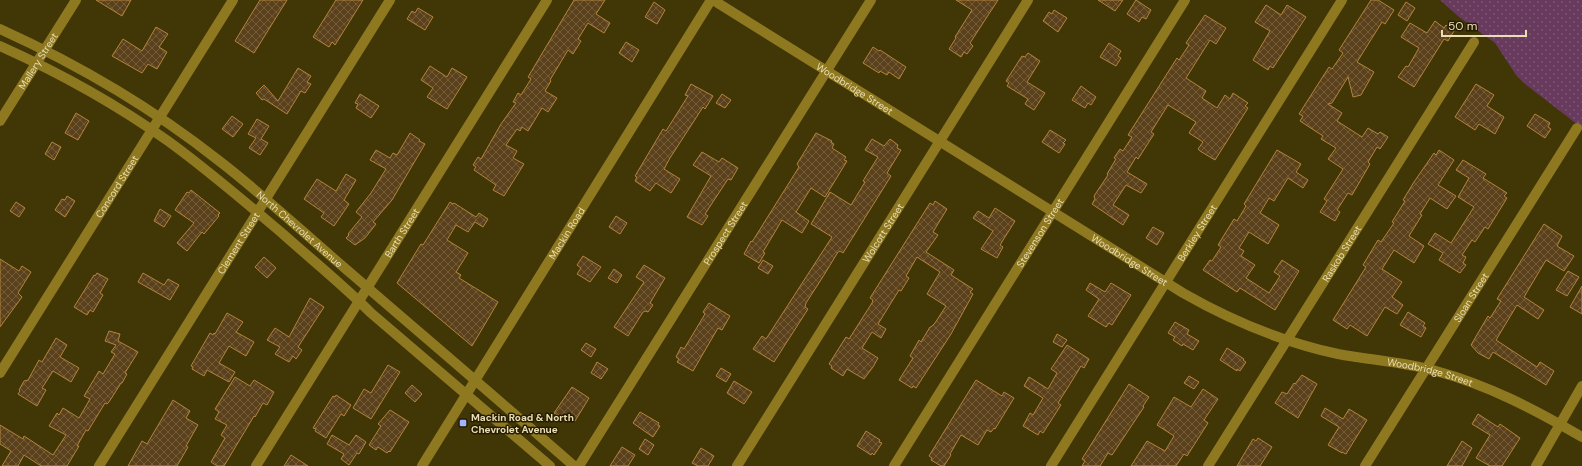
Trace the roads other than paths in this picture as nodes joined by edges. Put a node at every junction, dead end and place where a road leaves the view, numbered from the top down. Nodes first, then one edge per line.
1 (76, 0) edge
2 (233, 0) edge
3 (390, 0) edge
4 (547, 0) edge
5 (712, 0) edge
6 (871, 0) edge
7 (1028, 0) edge
8 (1185, 0) edge
9 (1342, 0) edge
10 (0, 29) edge
11 (1474, 42) dead end
12 (0, 46) edge
13 (45, 50) junction
14 (36, 63) junction
15 (827, 71) junction
16 (160, 117) junction
17 (0, 121) edge
18 (1577, 128) dead end
19 (152, 130) junction
20 (940, 141) junction
21 (266, 200) junction
22 (257, 212) junction
23 (1053, 212) junction
24 (1166, 283) junction
25 (368, 287) junction
26 (359, 301) junction
27 (1286, 341) junction
28 (1426, 368) junction
29 (0, 373) edge
30 (476, 380) junction
31 (1582, 386) edge
32 (467, 395) junction
33 (1560, 425) junction
34 (1582, 437) edge
35 (99, 466) edge
36 (256, 466) edge
37 (422, 466) edge
38 (550, 466) edge
39 (574, 466) edge
40 (579, 466) edge
41 (737, 466) edge
42 (894, 466) edge
43 (1051, 466) edge
44 (1208, 466) edge
45 (1365, 466) edge
46 (1536, 466) edge

1 - 13 street, Mallery Street
2 - 16 street, Concord Street
3 - 21 street, Clement Street
4 - 25 street, Barth Street
5 - 15 street, Woodbridge Street
5 - 30 street, Mackin Road
6 - 15 street, Prospect Street
7 - 20 street, Wolcott Street
8 - 23 street, Stevenson Street
9 - 24 street, Berkley Street
10 - 13 street, North Chevrolet Avenue
11 - 27 street, Raskob Street
12 - 14 street, North Chevrolet Avenue
13 - 14 street, Mallery Street
13 - 16 street, North Chevrolet Avenue
14 - 17 street, Mallery Street
14 - 19 street, North Chevrolet Avenue
15 - 20 street, Woodbridge Street
15 - 40 street, Prospect Street
16 - 19 street, Concord Street
16 - 21 street, North Chevrolet Avenue
18 - 28 street, Sloan Street
19 - 22 street, North Chevrolet Avenue
19 - 29 street, Concord Street
20 - 23 street, Woodbridge Street
20 - 41 street, Wolcott Street
21 - 22 street, Clement Street
21 - 25 street, North Chevrolet Avenue
22 - 26 street, North Chevrolet Avenue
22 - 35 street, Clement Street
23 - 24 street, Woodbridge Street
23 - 42 street, Stevenson Street
24 - 27 street, Woodbridge Street
24 - 43 street, Berkley Street
25 - 26 street, Barth Street
25 - 30 street, North Chevrolet Avenue
26 - 32 street, North Chevrolet Avenue
26 - 36 street, Barth Street
27 - 28 street, Woodbridge Street
27 - 44 street, Raskob Street
28 - 33 street, Woodbridge Street
28 - 45 street, Sloan Street
30 - 32 street, Mackin Road
30 - 39 street, North Chevrolet Avenue
31 - 33 street
32 - 37 street, Mackin Road
32 - 38 street, North Chevrolet Avenue
33 - 34 street, Woodbridge Street
33 - 46 street

